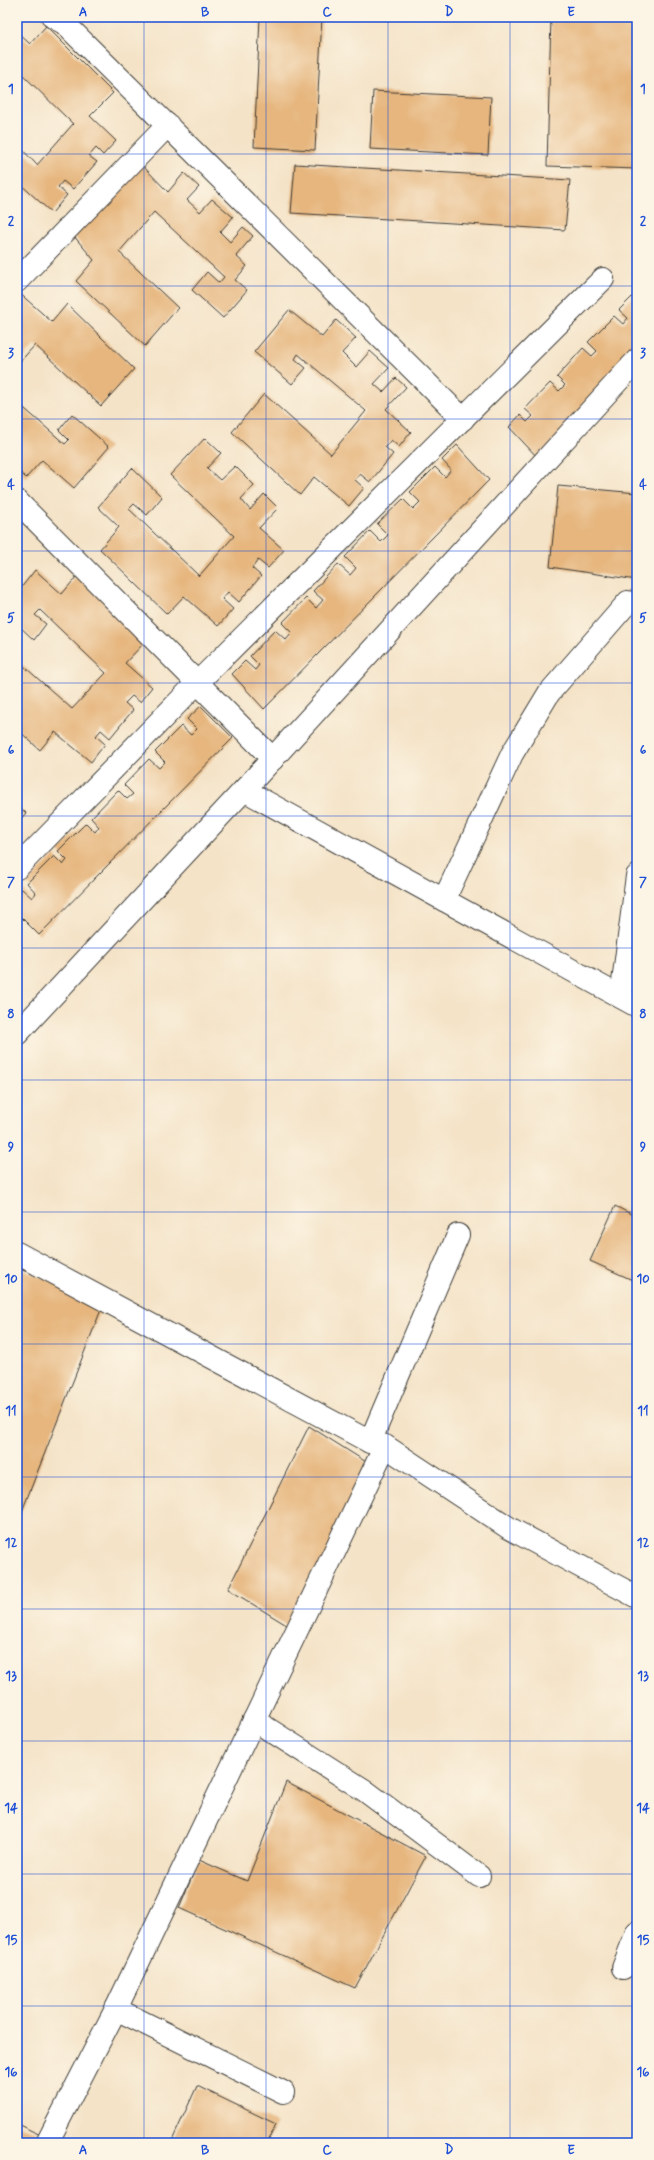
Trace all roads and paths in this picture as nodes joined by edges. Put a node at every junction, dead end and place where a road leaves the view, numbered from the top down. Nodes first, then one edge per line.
1 (53, 17) edge
2 (168, 125) junction
3 (604, 279) dead end
4 (17, 281) edge
5 (637, 360) edge
6 (463, 419) junction
7 (17, 501) edge
8 (628, 602) dead end
9 (197, 683) junction
10 (273, 759) junction
11 (244, 790) junction
12 (17, 868) edge
13 (637, 876) edge
14 (444, 900) junction
15 (629, 1002) edge
16 (17, 1034) edge
17 (458, 1235) dead end
18 (17, 1253) edge
19 (378, 1444) junction
20 (637, 1597) edge
21 (254, 1720) junction
22 (479, 1876) dead end
23 (637, 1932) edge
24 (623, 1968) dead end
25 (116, 2009) junction
26 (283, 2092) dead end
27 (47, 2143) edge

1 - 2 street
2 - 4 street
2 - 6 street
3 - 6 street
5 - 10 street
6 - 9 street
7 - 9 street
8 - 14 street
9 - 10 street
9 - 12 street
10 - 11 street
11 - 14 street
11 - 16 street
13 - 15 street
14 - 15 street
17 - 19 street
18 - 19 street
19 - 20 street
19 - 21 street
21 - 22 street
21 - 25 street
23 - 24 street
25 - 26 street
25 - 27 street

